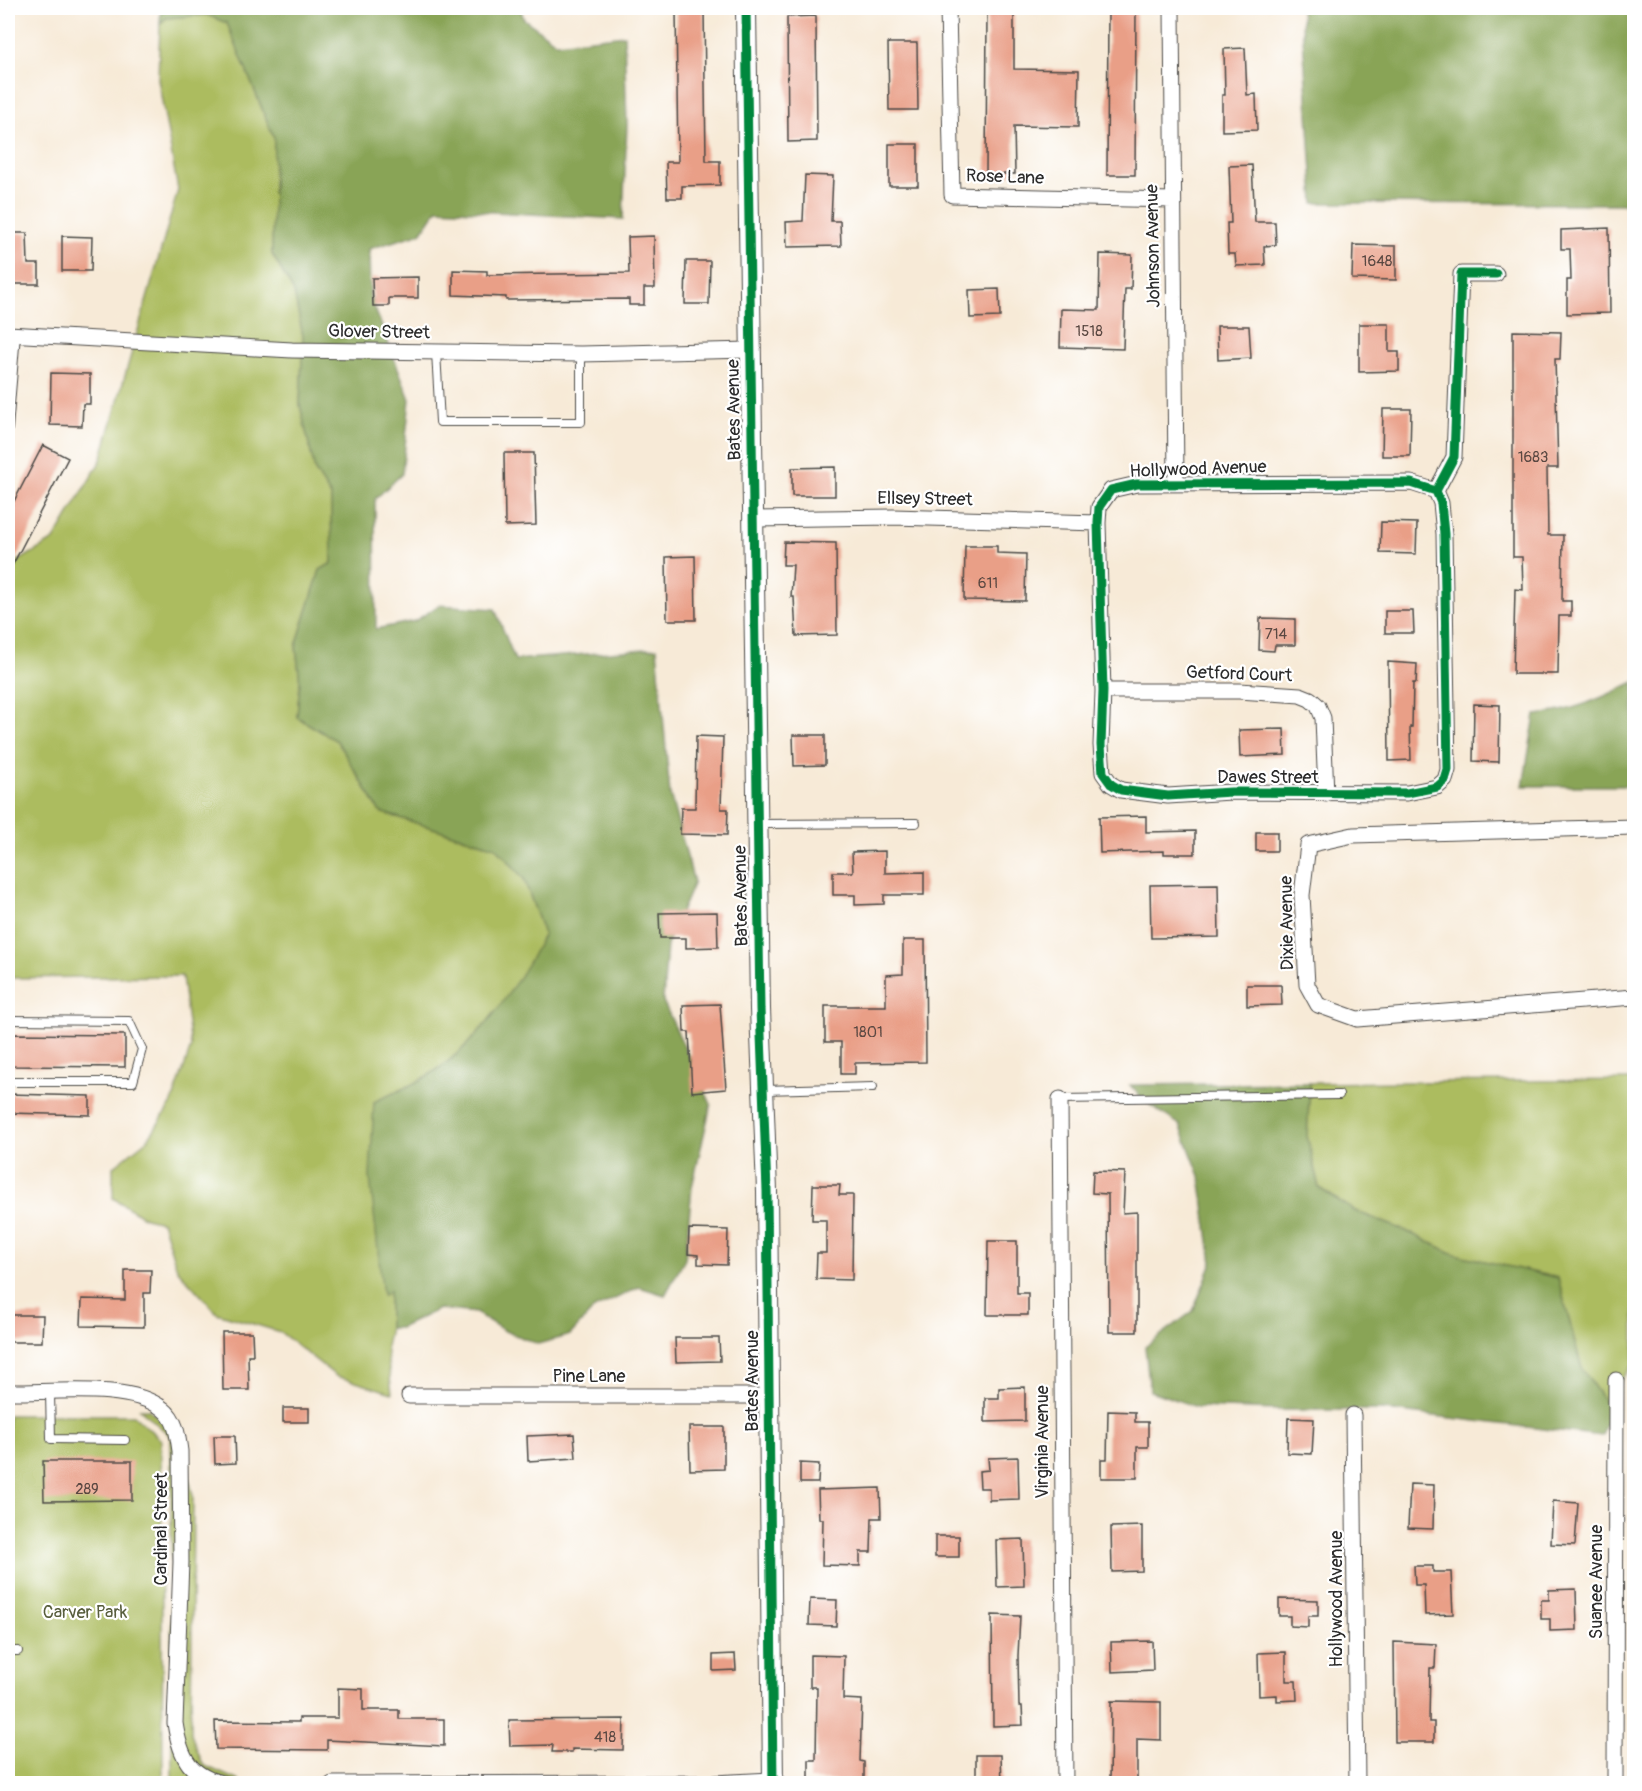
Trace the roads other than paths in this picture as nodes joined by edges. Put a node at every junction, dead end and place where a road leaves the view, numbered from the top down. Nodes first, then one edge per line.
1 (746, 8) edge
2 (948, 8) edge
3 (1173, 8) edge
4 (1172, 200) junction
5 (1496, 274) dead end
6 (12, 334) edge
7 (750, 350) junction
8 (436, 352) junction
9 (580, 354) junction
10 (8, 429) edge
11 (1176, 484) junction
12 (1436, 491) junction
13 (752, 519) junction
14 (1098, 523) junction
15 (1102, 691) junction
16 (1107, 780) joint
17 (1326, 794) junction
18 (916, 823) dead end
19 (757, 824) junction
20 (1635, 827) edge
21 (1635, 997) edge
22 (8, 1020) edge
23 (8, 1082) edge
24 (873, 1087) dead end
25 (763, 1090) junction
26 (1339, 1095) dead end
27 (1060, 1099) joint
28 (1616, 1380) dead end
29 (8, 1392) edge
30 (50, 1393) junction
31 (409, 1396) dead end
32 (769, 1396) junction
33 (1353, 1415) dead end
34 (125, 1440) dead end
35 (8, 1651) edge
36 (18, 1651) dead end
37 (773, 1782) edge
38 (227, 1784) edge
39 (332, 1784) edge
40 (1065, 1784) edge
41 (1357, 1784) edge
42 (1615, 1784) edge

1 - 7 street, Bates Avenue
2 - 4 street, Rose Lane
3 - 4 street, Johnson Avenue
4 - 11 street, Johnson Avenue
5 - 12 street
6 - 8 street, Glover Street
6 - 10 lane
7 - 9 street, Glover Street
7 - 13 street, Bates Avenue
8 - 9 street, Glover Street
8 - 9 lane
11 - 12 street, Hollywood Avenue
11 - 14 street, Hollywood Avenue
12 - 17 street, Dawes Street
13 - 14 street, Ellsey Street
13 - 19 street, Bates Avenue
14 - 15 street, Hollywood Avenue
15 - 16 street, Hollywood Avenue
15 - 17 street, Getford Court
16 - 17 street, Dawes Street
18 - 19 lane
19 - 25 street, Bates Avenue
20 - 21 street, Dixie Avenue
22 - 23 lane
24 - 25 lane
25 - 32 street, Bates Avenue
26 - 27 lane
27 - 40 street, Virginia Avenue
28 - 42 street, Suanee Avenue
29 - 30 street, Cardinal Street
30 - 34 lane
30 - 38 street, Cardinal Street
31 - 32 street, Pine Lane
32 - 37 street, Bates Avenue
33 - 41 street, Hollywood Avenue
35 - 36 lane
37 - 39 street

